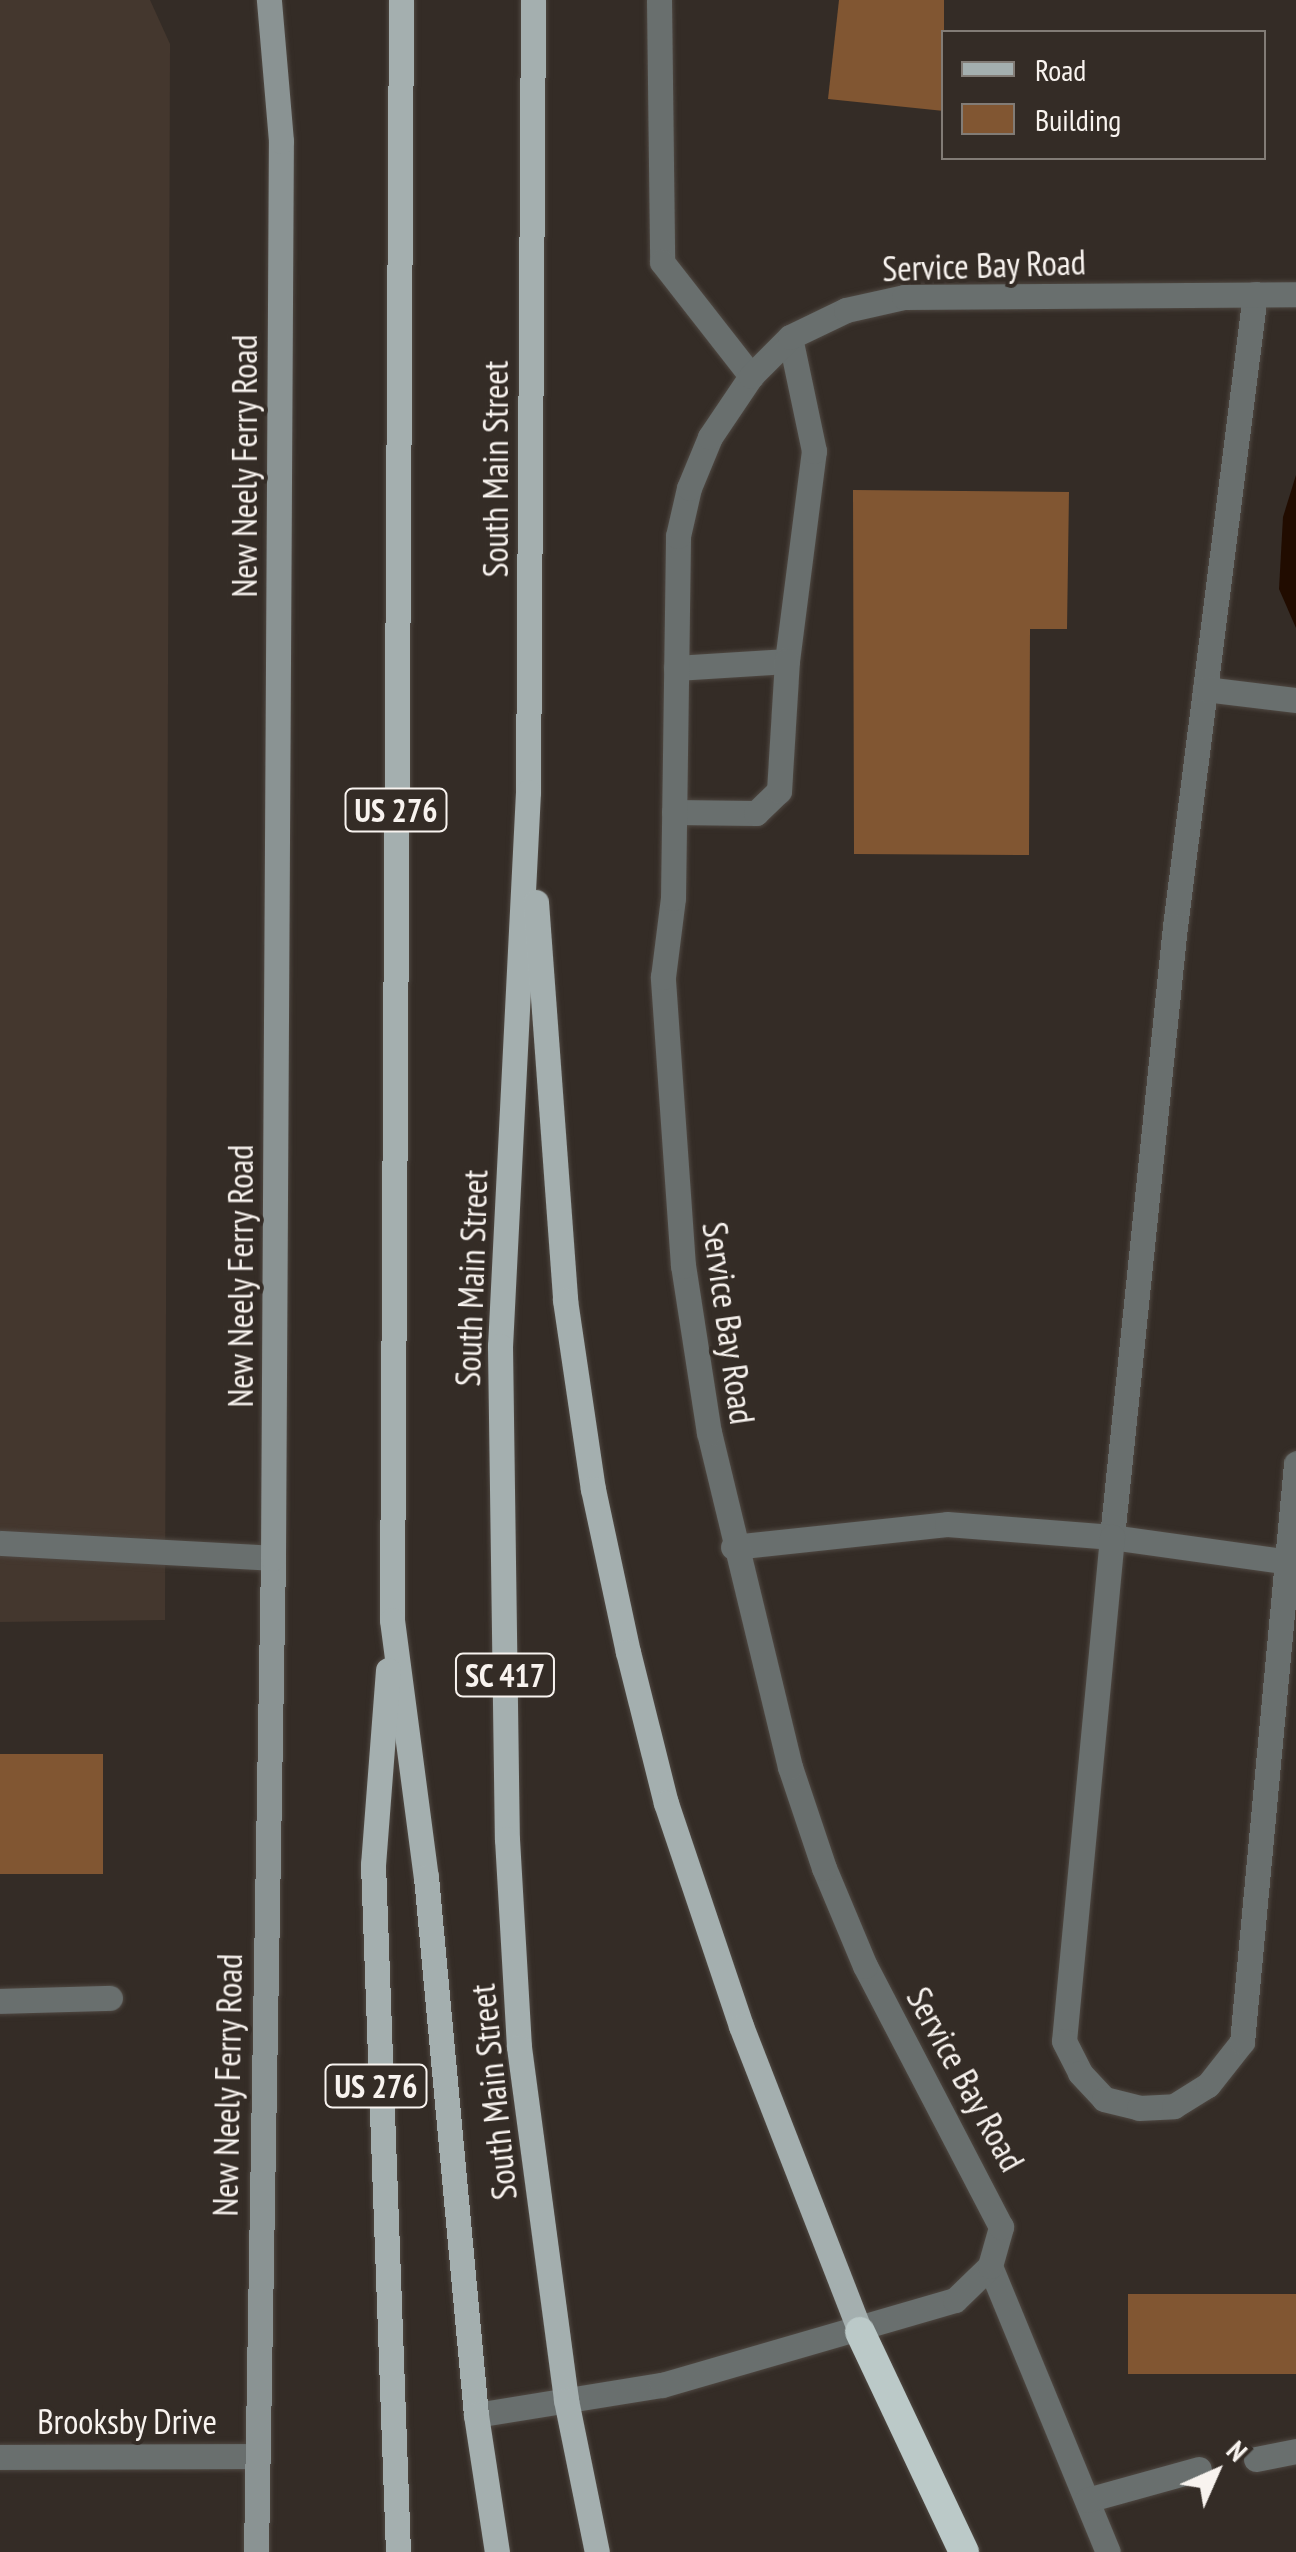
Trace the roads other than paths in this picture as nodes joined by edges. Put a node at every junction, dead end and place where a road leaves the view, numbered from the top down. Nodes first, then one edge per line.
1 (269, 0) edge
2 (401, 0) edge
3 (533, 0) edge
4 (658, 0) edge
5 (1254, 294) junction
6 (1296, 294) edge
7 (790, 337) junction
8 (751, 376) junction
9 (786, 661) junction
10 (676, 668) junction
11 (1205, 689) junction
12 (1296, 700) edge
13 (528, 792) junction
14 (674, 812) junction
15 (1296, 1464) edge
16 (1112, 1537) junction
17 (0, 1544) edge
18 (733, 1547) junction
19 (273, 1558) junction
20 (1291, 1562) edge
21 (392, 1620) junction
22 (110, 1998) dead end
23 (0, 2002) edge
24 (990, 2266) junction
25 (860, 2332) junction
26 (566, 2400) junction
27 (476, 2415) junction
28 (1296, 2451) edge
29 (0, 2456) edge
30 (254, 2456) junction
31 (1256, 2460) dead end
32 (1198, 2469) dead end
33 (1087, 2500) junction
34 (256, 2552) edge
35 (398, 2552) edge
36 (498, 2552) edge
37 (596, 2552) edge
38 (964, 2552) edge
39 (1108, 2552) edge

1 - 19 street, New Neely Ferry Road
2 - 21 main road, South Main Street / US 276
3 - 13 main road, South Main Street
4 - 8 street
5 - 6 street, Service Bay Road
5 - 7 street, Service Bay Road
5 - 11 street
7 - 8 street, Service Bay Road
7 - 9 street
8 - 10 street, Service Bay Road
9 - 10 street
9 - 14 street
10 - 14 street, Service Bay Road
11 - 12 street
11 - 16 street
13 - 25 main road
13 - 26 main road, South Main Street / SC 417
14 - 18 street, Service Bay Road
15 - 20 street
16 - 18 street
16 - 20 street
16 - 20 street
17 - 19 street
18 - 24 street, Service Bay Road
19 - 30 street, New Neely Ferry Road
21 - 27 main road, South Main Street / SC 417
21 - 35 main road, US 276
22 - 23 street
24 - 25 street
24 - 33 street
25 - 26 street
25 - 38 highway
26 - 27 street
26 - 37 main road, South Main Street / SC 417
27 - 36 main road, South Main Street / SC 417
28 - 31 street
29 - 30 street, Brooksby Drive
30 - 34 street, New Neely Ferry Road
32 - 33 street
33 - 39 street

